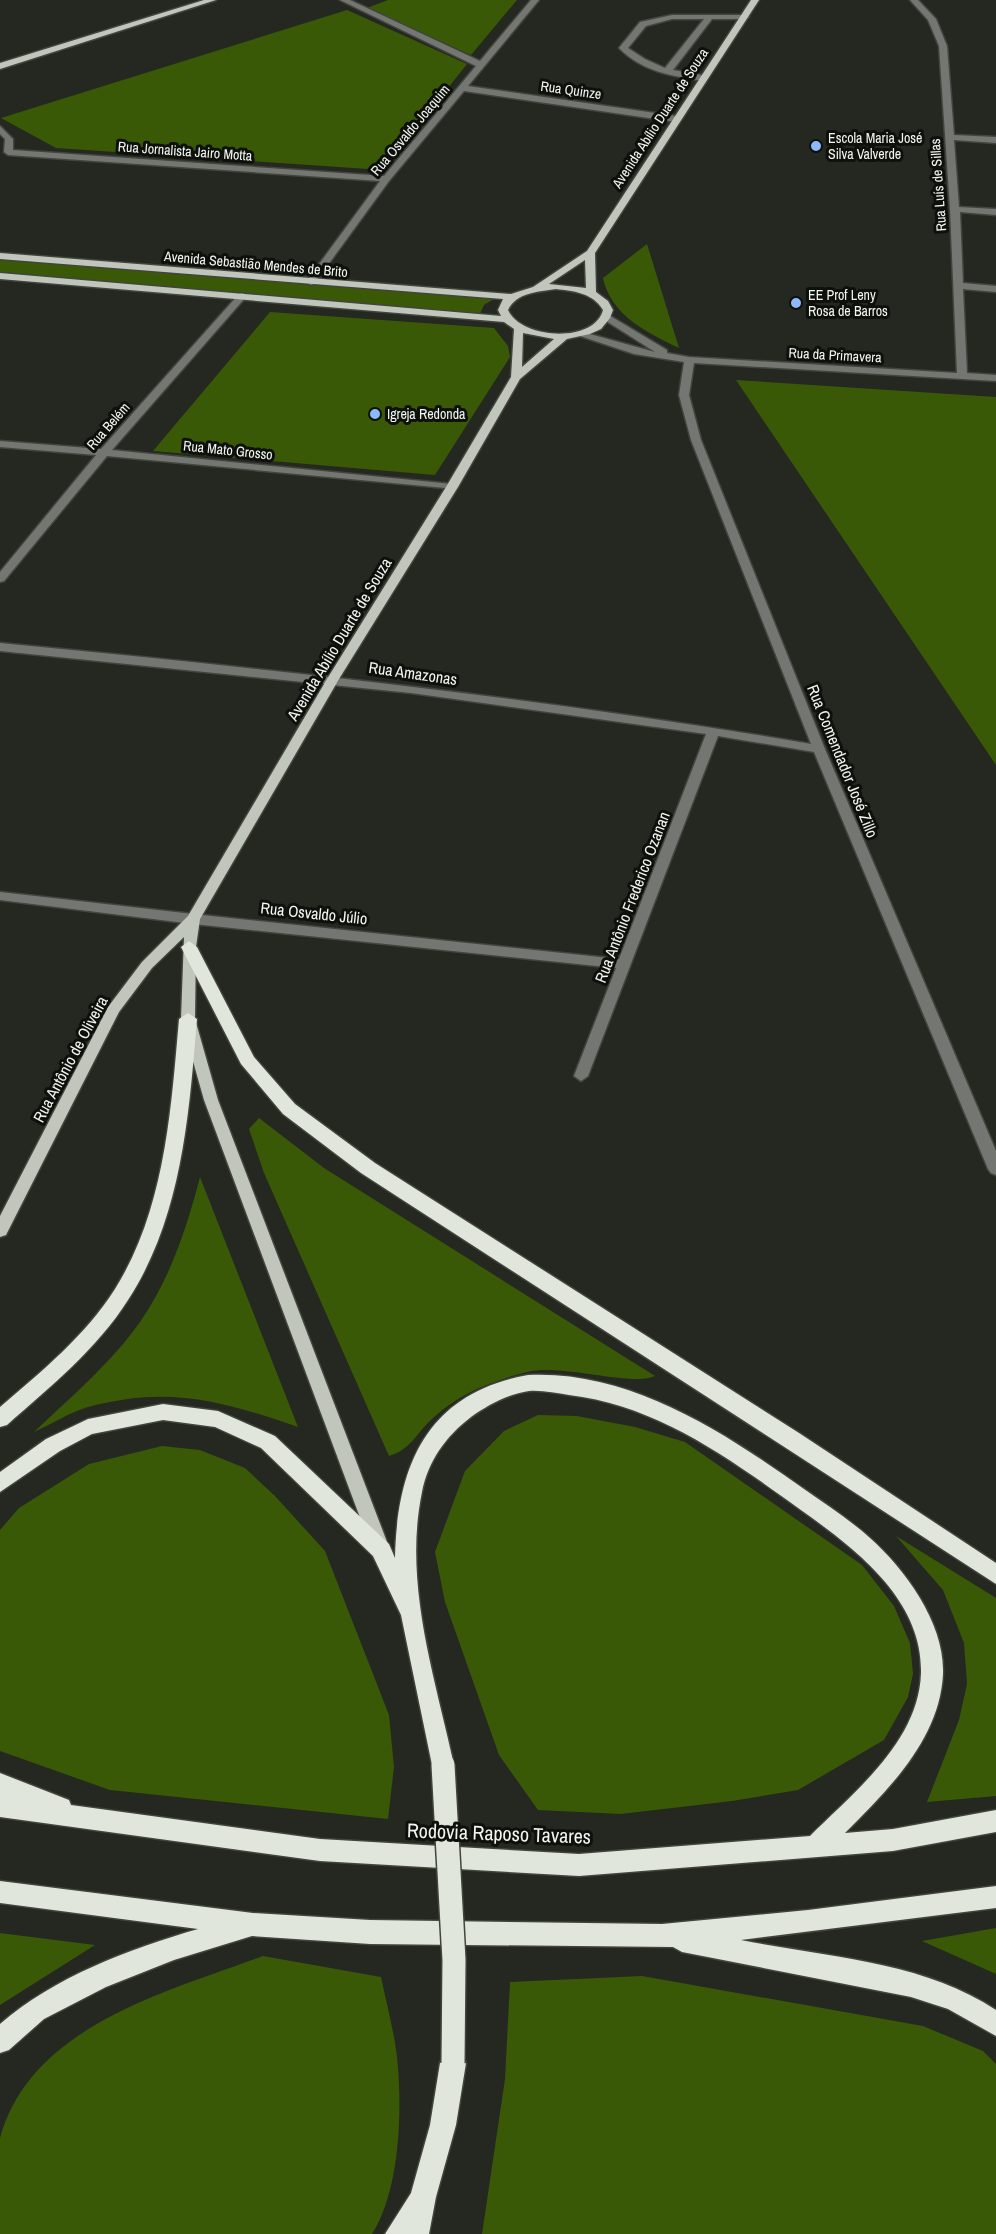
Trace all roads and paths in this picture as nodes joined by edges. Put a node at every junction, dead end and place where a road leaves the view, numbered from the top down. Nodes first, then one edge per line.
1 (212, 0) edge
2 (345, 0) edge
3 (535, 0) edge
4 (755, 0) edge
5 (914, 0) edge
6 (710, 17) junction
7 (745, 17) junction
8 (479, 64) junction
9 (0, 66) edge
10 (666, 73) junction
11 (704, 78) junction
12 (463, 88) junction
13 (676, 119) junction
14 (0, 129) edge
15 (948, 137) junction
16 (996, 140) edge
17 (8, 152) junction
18 (0, 162) edge
19 (386, 179) junction
20 (955, 210) junction
21 (996, 212) edge
22 (590, 253) junction
23 (0, 256) edge
24 (0, 276) edge
25 (311, 282) junction
26 (958, 286) junction
27 (537, 288) junction
28 (996, 289) edge
29 (591, 293) junction
30 (242, 296) junction
31 (510, 297) junction
32 (607, 317) junction
33 (504, 319) junction
34 (518, 330) junction
35 (579, 334) junction
36 (564, 336) junction
37 (673, 357) junction
38 (689, 360) junction
39 (962, 377) junction
40 (516, 378) junction
41 (996, 378) edge
42 (0, 444) edge
43 (104, 452) junction
44 (452, 487) junction
45 (0, 579) edge
46 (0, 647) edge
47 (333, 679) junction
48 (714, 730) junction
49 (819, 749) junction
50 (0, 896) edge
51 (193, 919) junction
52 (189, 947) junction
53 (624, 964) junction
54 (188, 1019) junction
55 (581, 1076) dead end
56 (996, 1169) edge
57 (1, 1226) edge
58 (0, 1419) edge
59 (0, 1483) edge
60 (381, 1550) junction
61 (996, 1575) edge
62 (414, 1627) junction
63 (0, 1784) edge
64 (0, 1806) edge
65 (93, 1821) junction
66 (996, 1821) edge
67 (814, 1848) junction
68 (0, 1892) edge
69 (996, 1897) edge
70 (253, 1925) junction
71 (662, 1936) junction
72 (996, 2024) edge
73 (0, 2041) edge
74 (423, 2197) junction
75 (398, 2234) edge
76 (416, 2234) edge

1 - 9 main road
2 - 8 street
3 - 8 street, Rua Osvaldo Joaquim
4 - 7 main road, Avenida Abílio Duarte de Souza
5 - 15 street, Rua Luís de Sillas
6 - 7 street
6 - 10 street
6 - 10 street
7 - 11 main road, Avenida Abílio Duarte de Souza
8 - 12 street, Rua Osvaldo Joaquim
10 - 11 street
11 - 13 main road, Avenida Abílio Duarte de Souza
12 - 13 street, Rua Quinze
12 - 19 street, Rua Osvaldo Joaquim
13 - 22 main road, Avenida Abílio Duarte de Souza
14 - 17 street
15 - 16 street
15 - 20 street, Rua Luís de Sillas
17 - 18 street
17 - 19 street, Rua Jornalista Jairo Motta
19 - 25 street, Rua Osvaldo Joaquim
20 - 21 street
20 - 26 street, Rua Luís de Sillas
22 - 27 main road, Avenida Abílio Duarte de Souza
22 - 29 main road
23 - 25 main road, Avenida Sebastião Mendes de Brito
24 - 30 main road, Avenida Sebastião Mendes de Brito
25 - 31 main road, Avenida Sebastião Mendes de Brito
26 - 28 street
26 - 39 street, Rua Luís de Sillas
27 - 29 main road
27 - 31 main road
29 - 32 main road
30 - 33 main road, Avenida Sebastião Mendes de Brito
30 - 43 street, Rua Belém
31 - 33 main road
32 - 35 main road
32 - 37 street, Rua da Primavera
33 - 34 main road
34 - 36 main road
34 - 40 main road, Avenida Abílio Duarte de Souza
35 - 36 main road
35 - 37 street, Rua da Primavera
36 - 40 main road, Avenida Abílio Duarte de Souza
37 - 38 street, Rua da Primavera
38 - 39 street, Rua da Primavera
38 - 49 street, Rua Comendador José Zillo
39 - 41 street, Rua da Primavera
40 - 44 main road, Avenida Abílio Duarte de Souza
42 - 43 street, Rua Mato Grosso
43 - 44 street, Rua Mato Grosso
43 - 45 street, Rua Belém
44 - 47 main road, Avenida Abílio Duarte de Souza
46 - 47 street, Rua Amazonas
47 - 48 street, Rua Amazonas
47 - 51 main road, Avenida Abílio Duarte de Souza
48 - 49 street, Rua Amazonas
48 - 53 street, Rua Antônio Frederico Ozanan
49 - 56 street, Rua Comendador José Zillo
50 - 51 street, Rua Osvaldo Júlio
51 - 52 main road
51 - 53 street, Rua Osvaldo Júlio
51 - 57 main road, Rua Antônio de Oliveira
52 - 54 main road
52 - 61 highway
53 - 55 street, Rua Antônio Frederico Ozanan
54 - 58 highway
54 - 60 main road
59 - 60 highway
60 - 62 highway
62 - 67 highway
62 - 74 highway, bridge
63 - 65 highway
64 - 65 highway, Rodovia Raposo Tavares
65 - 67 highway, Rodovia Raposo Tavares
66 - 67 highway, Rodovia Raposo Tavares
68 - 70 highway
69 - 71 highway
70 - 71 highway
70 - 73 highway
71 - 72 highway
74 - 75 highway
74 - 76 highway

